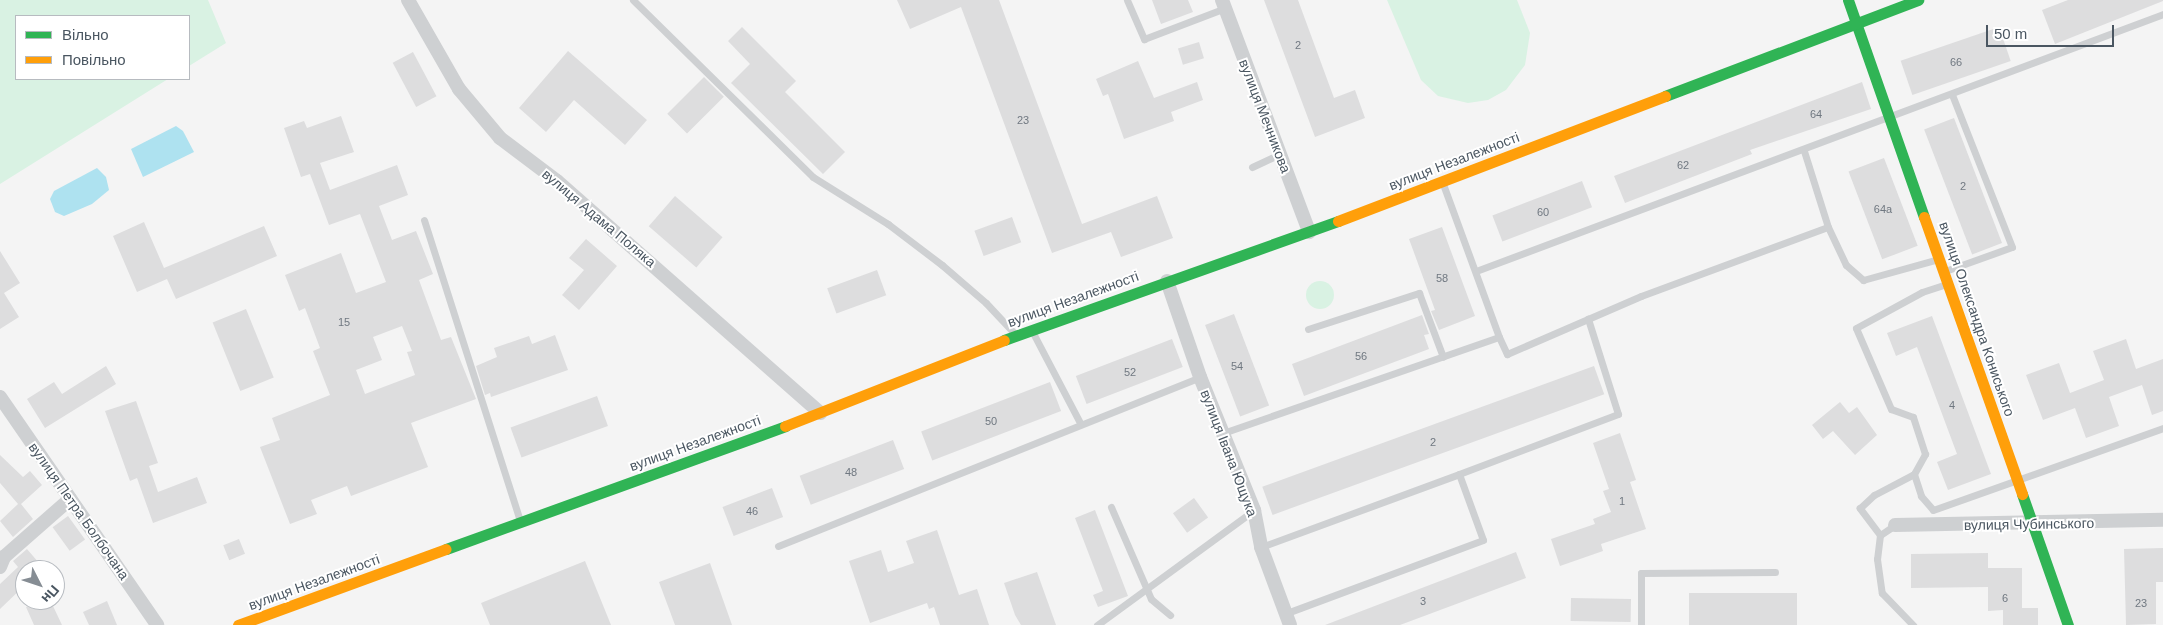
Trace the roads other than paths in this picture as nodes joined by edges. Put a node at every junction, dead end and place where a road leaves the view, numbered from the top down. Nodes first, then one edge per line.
1 (408, 0) edge
2 (633, 0) edge
3 (1127, 0) edge
4 (1848, 0) edge
5 (1918, 0) edge
6 (1223, 4) edge
7 (2163, 14) edge
8 (1858, 23) junction
9 (1952, 95) junction
10 (1891, 118) junction
11 (1804, 150) junction
12 (1280, 154) junction
13 (1252, 167) dead end
14 (1442, 182) junction
15 (424, 220) dead end
16 (1828, 227) junction
17 (1309, 232) junction
18 (1940, 258) junction
19 (1476, 271) junction
20 (1945, 271) junction
21 (1168, 281) junction
22 (1949, 283) junction
23 (1588, 319) junction
24 (1308, 329) dead end
25 (1032, 331) junction
26 (1016, 335) junction
27 (1499, 337) junction
28 (1443, 357) junction
29 (1200, 377) junction
30 (0, 397) edge
31 (820, 413) junction
32 (1080, 423) junction
33 (2163, 428) edge
34 (1223, 434) junction
35 (1459, 474) junction
36 (1914, 474) junction
37 (2017, 479) junction
38 (70, 498) junction
39 (1111, 507) dead end
40 (1254, 510) junction
41 (2163, 520) edge
42 (520, 523) junction
43 (2033, 524) junction
44 (1894, 525) joint
45 (1880, 535) junction
46 (778, 546) dead end
47 (1261, 547) junction
48 (0, 568) edge
49 (1775, 572) dead end
50 (1147, 586) junction
51 (1170, 615) dead end
52 (1289, 619) edge
53 (157, 625) edge
54 (238, 625) edge
55 (1097, 625) edge
56 (1641, 625) edge
57 (1913, 625) edge
58 (2068, 625) edge

1 - 31 street, вулиця Адама Поляка
2 - 26 lane
3 - 6 lane
4 - 8 main road, вулиця Олександра Кониського
5 - 8 main road, вулиця Незалежності
6 - 12 street, вулиця Мечникова
7 - 9 lane
8 - 10 main road, вулиця Олександра Кониського
8 - 14 main road, вулиця Незалежності
9 - 10 lane
9 - 20 lane
10 - 11 lane
10 - 18 main road, вулиця Олександра Кониського
11 - 16 lane
11 - 19 lane
12 - 13 lane
12 - 17 street, вулиця Мечникова
14 - 17 main road, вулиця Незалежності
14 - 19 lane
15 - 42 lane
16 - 18 lane
16 - 23 lane
17 - 21 main road, вулиця Незалежності
18 - 20 main road, вулиця Олександра Кониського
19 - 27 lane
20 - 22 main road, вулиця Олександра Кониського
21 - 25 main road, вулиця Незалежності
21 - 29 street, вулиця Івана Ющука
22 - 36 lane
22 - 37 main road, вулиця Олександра Кониського
23 - 27 lane
23 - 35 lane
24 - 28 lane
25 - 26 main road, вулиця Незалежності
25 - 32 lane
26 - 31 main road, вулиця Незалежності
27 - 28 lane
28 - 34 lane
29 - 32 lane
29 - 34 street, вулиця Івана Ющука
30 - 38 street, вулиця Петра Болбочана
31 - 42 main road, вулиця Незалежності
32 - 46 lane
33 - 37 lane
34 - 40 street, вулиця Івана Ющука
35 - 47 lane
35 - 52 lane
36 - 37 lane
36 - 45 lane
37 - 43 main road, вулиця Олександра Кониського
38 - 48 street
38 - 53 street, вулиця Петра Болбочана
39 - 50 lane
40 - 47 street, вулиця Івана Ющука
40 - 50 lane
41 - 43 street, вулиця Чубинського
42 - 54 main road, вулиця Незалежності
43 - 44 street, вулиця Чубинського
43 - 58 main road, вулиця Олександра Кониського
44 - 45 lane
45 - 57 lane
47 - 52 street, вулиця Івана Ющука
49 - 56 lane
50 - 51 lane
50 - 55 lane

